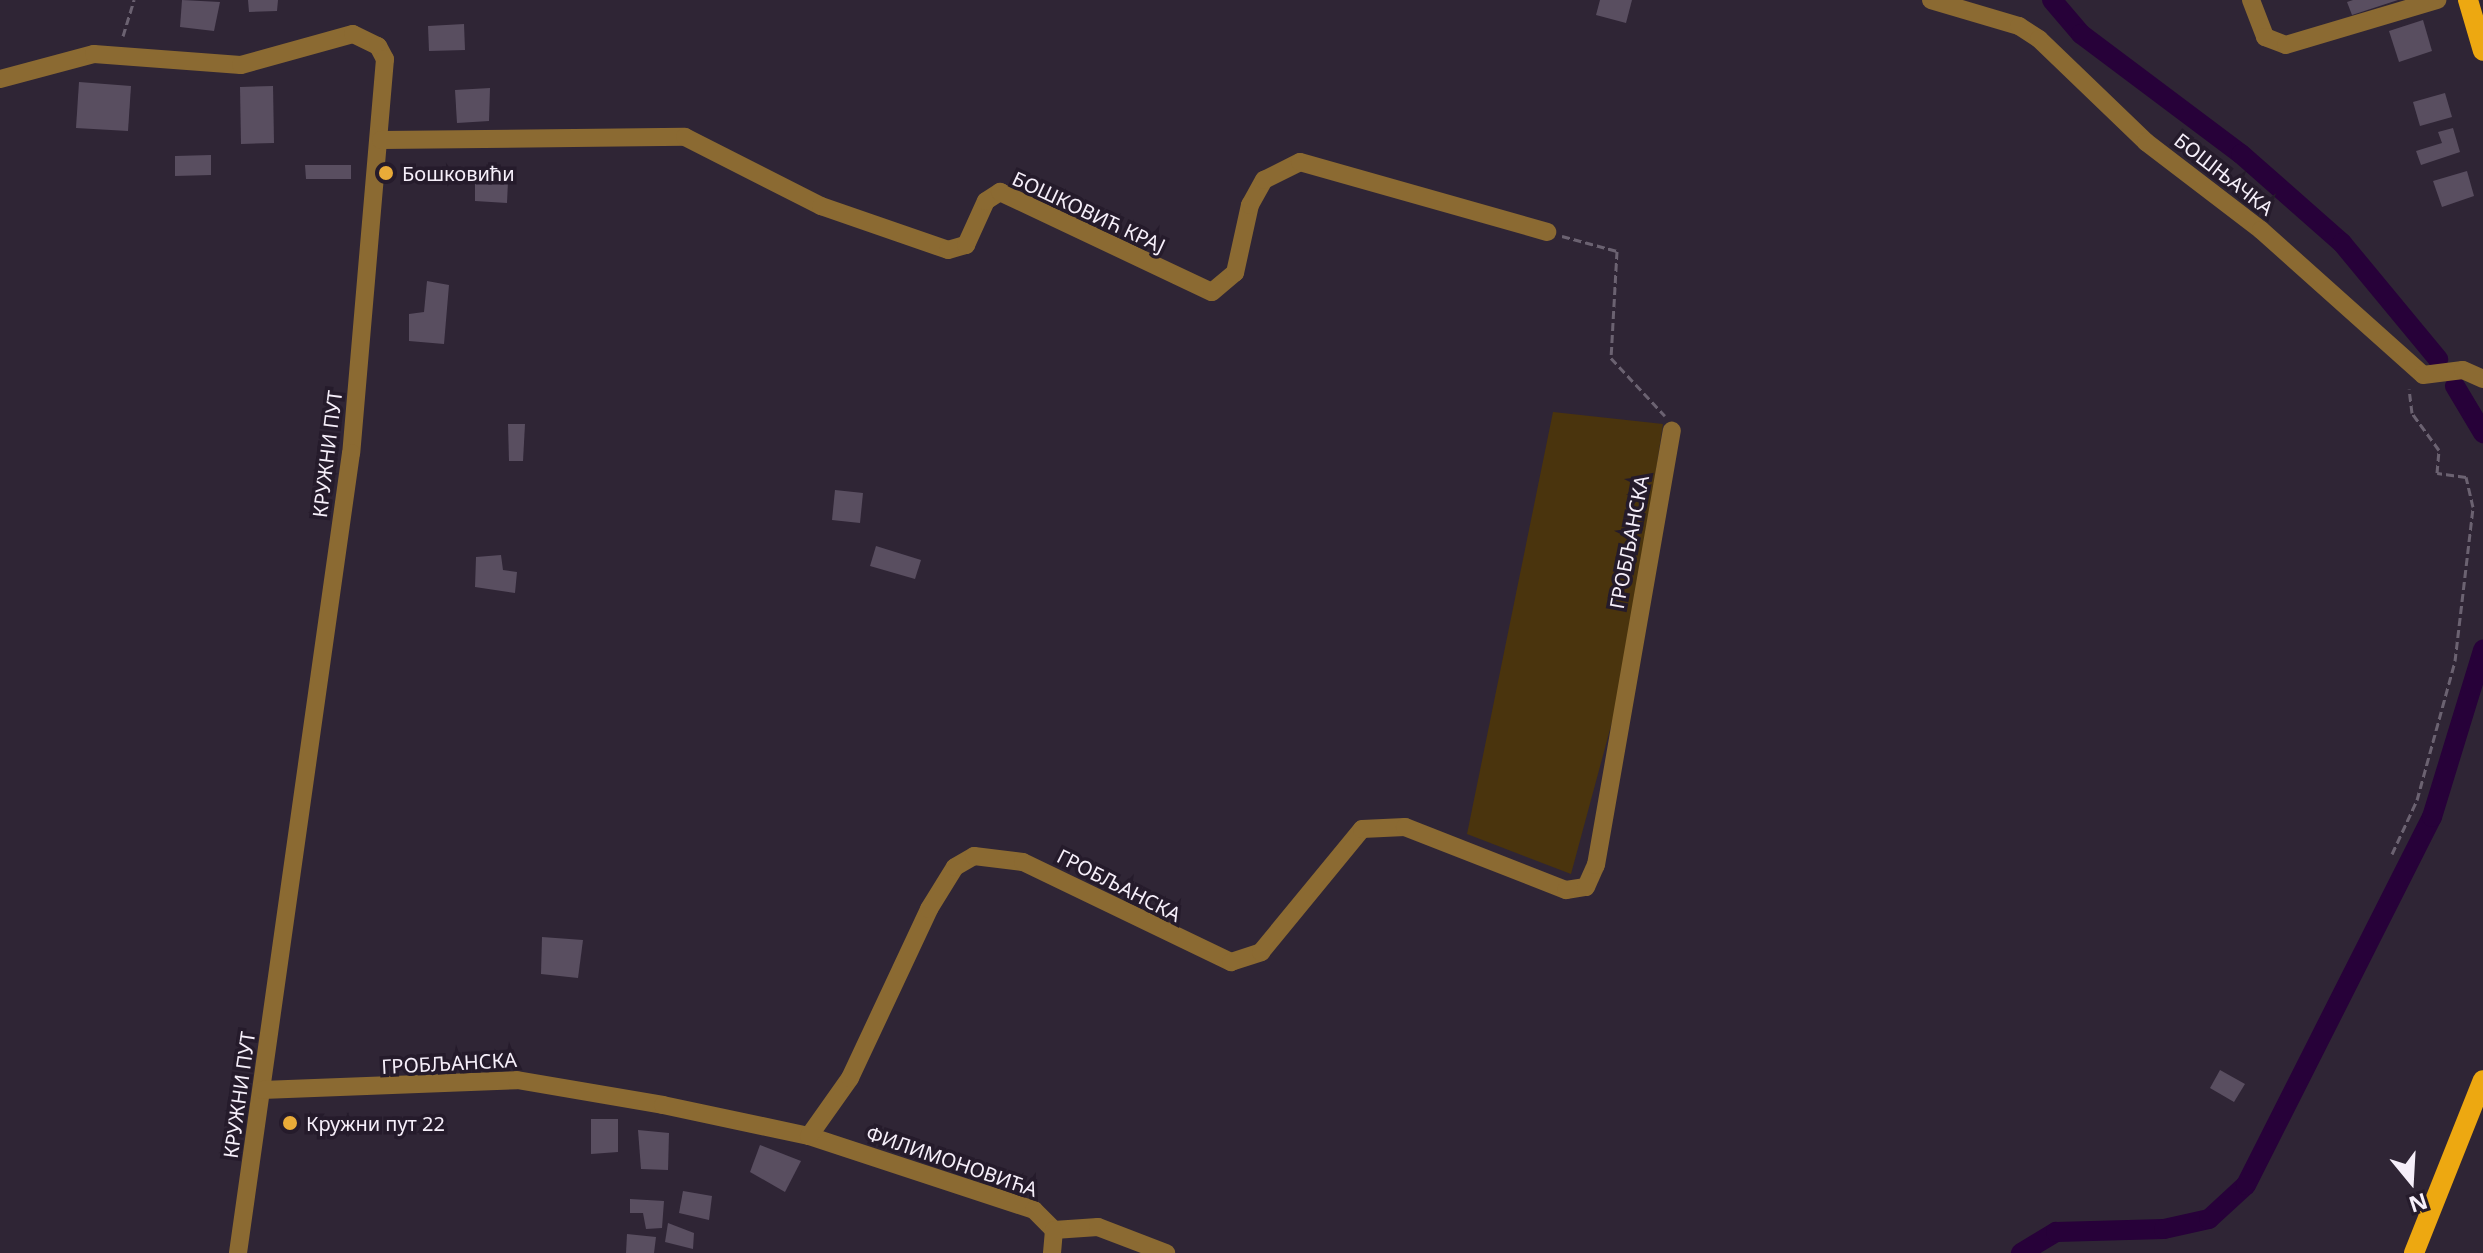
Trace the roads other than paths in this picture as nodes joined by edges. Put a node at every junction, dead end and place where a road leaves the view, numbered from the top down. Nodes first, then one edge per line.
1 (1931, 0) edge
2 (2251, 0) edge
3 (2437, 0) edge
4 (2468, 0) edge
5 (2483, 51) edge
6 (0, 79) edge
7 (381, 140) junction
8 (1547, 232) road end
9 (2483, 379) edge
10 (1672, 431) road end
11 (2483, 1080) edge
12 (262, 1090) junction
13 (809, 1136) junction
14 (1054, 1230) junction
15 (238, 1253) edge
16 (1052, 1253) edge
17 (1166, 1253) edge
18 (2414, 1253) edge

1 - 9 street, БОШЊАЧКА
2 - 3 street
4 - 5 main road
6 - 7 street, КРУЖНИ ПУТ
7 - 8 street, БОШКОВИЋ КРАЈ
7 - 12 street, КРУЖНИ ПУТ
10 - 13 street, ГРОБЉАНСКА
11 - 18 main road
12 - 13 street, ГРОБЉАНСКА
12 - 15 street, КРУЖНИ ПУТ
13 - 14 street, ФИЛИМОНОВИЋА
14 - 16 street
14 - 17 street

